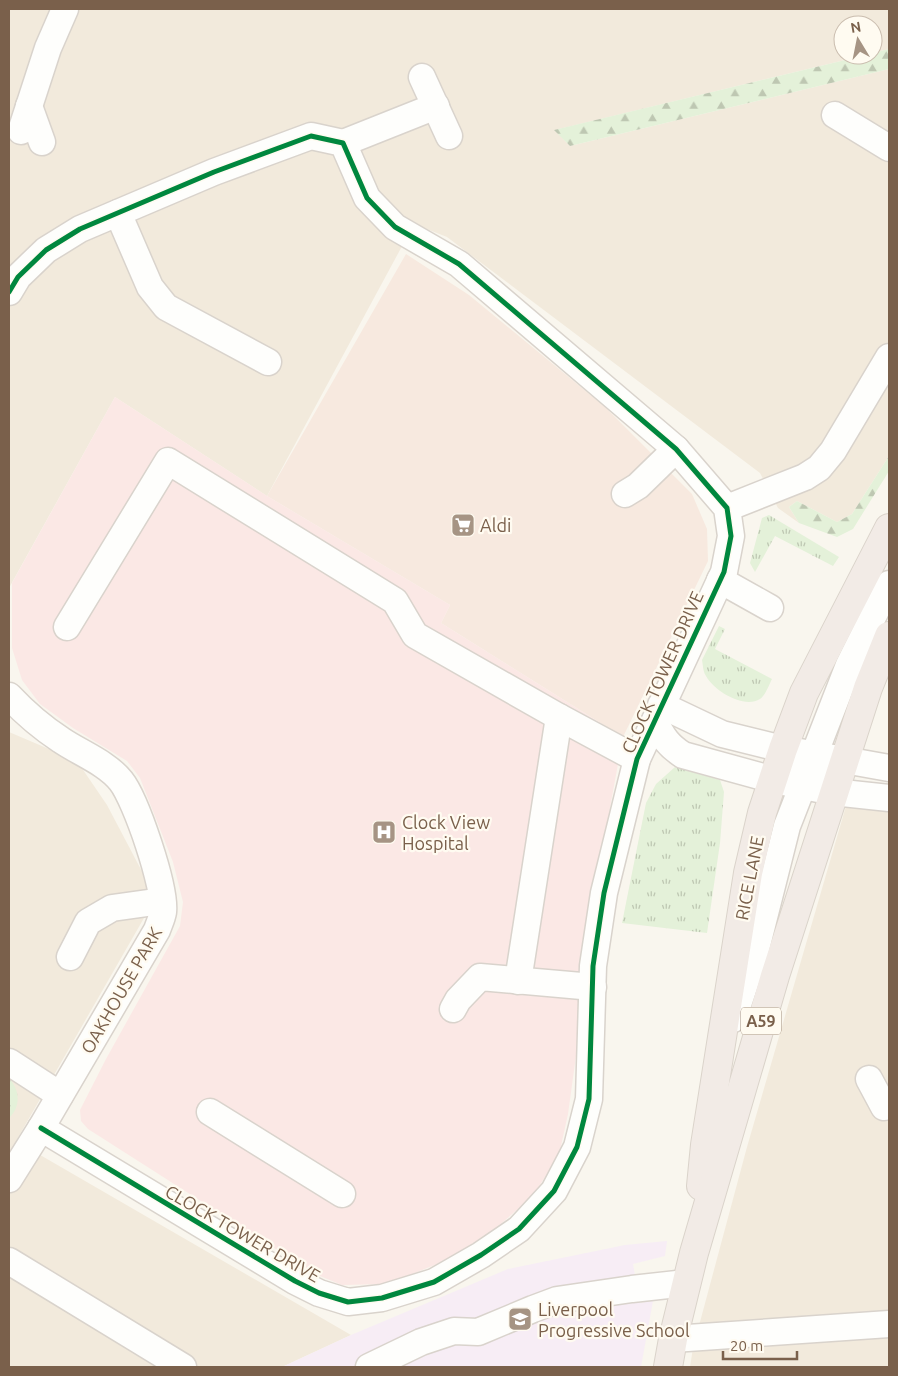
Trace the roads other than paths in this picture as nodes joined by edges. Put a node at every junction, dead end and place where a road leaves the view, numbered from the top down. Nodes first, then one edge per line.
1 (65, 9) edge
2 (422, 77) dead end
3 (436, 106) junction
4 (835, 115) dead end
5 (31, 136) dead end
6 (449, 136) dead end
7 (344, 143) junction
8 (889, 148) edge
9 (118, 213) junction
10 (9, 292) edge
11 (889, 357) edge
12 (268, 362) dead end
13 (676, 450) junction
14 (625, 494) dead end
15 (727, 508) junction
16 (889, 528) edge
17 (720, 580) junction
18 (889, 584) edge
19 (770, 608) dead end
20 (67, 627) dead end
21 (889, 636) edge
22 (9, 696) edge
23 (658, 713) junction
24 (559, 717) junction
25 (783, 749) junction
26 (814, 755) junction
27 (637, 759) junction
28 (843, 760) junction
29 (889, 768) edge
30 (774, 780) junction
31 (803, 785) junction
32 (833, 792) junction
33 (889, 798) edge
34 (162, 901) junction
35 (70, 957) dead end
36 (518, 981) junction
37 (593, 987) junction
38 (453, 1008) dead end
39 (719, 1060) junction
40 (9, 1062) edge
41 (869, 1079) dead end
42 (60, 1095) junction
43 (888, 1109) edge
44 (210, 1112) dead end
45 (41, 1128) junction
46 (12, 1167) edge
47 (342, 1194) dead end
48 (694, 1253) junction
49 (9, 1261) edge
50 (686, 1283) junction
51 (889, 1324) edge
52 (672, 1339) junction
53 (183, 1367) edge
54 (370, 1367) edge
55 (668, 1367) edge

1 - 5 street
2 - 3 street
3 - 6 street
3 - 7 street
4 - 8 street
7 - 9 street
7 - 13 street
9 - 10 street
9 - 12 street
11 - 15 street
13 - 14 street
13 - 15 street
15 - 17 street, CLOCK TOWER DRIVE
16 - 25 highway, RICE LANE / A59
17 - 19 street
17 - 23 street, CLOCK TOWER DRIVE
18 - 26 street
20 - 24 street
21 - 28 highway, RICE LANE / A59
22 - 34 street, OAKHOUSE PARK
23 - 25 street, CLOCK TOWER DRIVE
23 - 27 street, CLOCK TOWER DRIVE
23 - 30 street, CLOCK TOWER DRIVE
24 - 27 street
24 - 36 street
25 - 26 street, CLOCK TOWER DRIVE
25 - 30 highway, RICE LANE / A59
26 - 28 street, CLOCK TOWER DRIVE
26 - 30 street
27 - 37 street, CLOCK TOWER DRIVE
28 - 29 street, CLOCK TOWER DRIVE
28 - 31 street
28 - 32 highway, RICE LANE / A59
30 - 31 street, CLOCK TOWER DRIVE
30 - 39 highway, RICE LANE / A59
31 - 32 street, CLOCK TOWER DRIVE
31 - 39 street
32 - 33 street, CLOCK TOWER DRIVE
32 - 48 highway, RICE LANE / A59
34 - 35 street
34 - 42 street, OAKHOUSE PARK
36 - 37 street
36 - 38 street
37 - 45 street, CLOCK TOWER DRIVE
39 - 48 highway, RICE LANE / A59
40 - 42 street
41 - 43 street
42 - 45 street, OAKHOUSE PARK
44 - 47 street
45 - 46 street, OAKHOUSE PARK
48 - 50 highway, RICE LANE / A59
49 - 53 street
50 - 52 highway, RICE LANE / A59
50 - 54 street
51 - 52 street
52 - 55 highway, RICE LANE / A59

